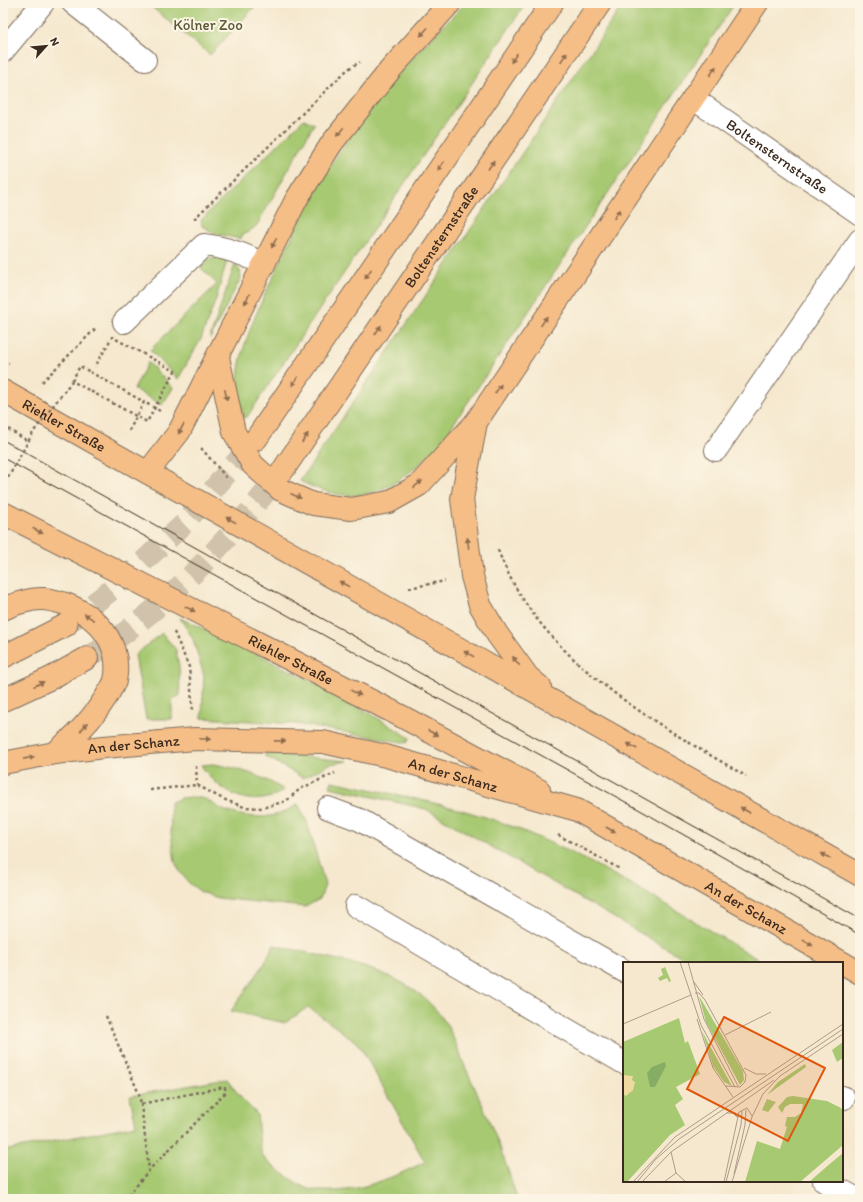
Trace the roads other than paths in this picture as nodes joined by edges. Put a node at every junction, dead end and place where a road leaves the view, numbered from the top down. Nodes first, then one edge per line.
1 (43, 3) edge
2 (73, 3) edge
3 (450, 3) edge
4 (552, 3) edge
5 (600, 3) edge
6 (757, 3) edge
7 (3, 51) edge
8 (145, 60) dead end
9 (694, 100) junction
10 (860, 214) edge
11 (860, 240) edge
12 (264, 264) junction
13 (124, 322) road end
14 (218, 357) junction
15 (3, 391) edge
16 (476, 422) junction
17 (256, 439) tunnel mouth
18 (716, 450) dead end
19 (283, 470) tunnel mouth
20 (148, 472) junction
21 (3, 513) edge
22 (3, 609) edge
23 (66, 625) tunnel mouth
24 (3, 657) edge
25 (87, 658) tunnel mouth
26 (3, 700) edge
27 (563, 708) junction
28 (54, 753) junction
29 (3, 762) edge
30 (328, 808) dead end
31 (577, 810) junction
32 (860, 875) edge
33 (356, 906) dead end
34 (841, 962) edge
35 (843, 963) edge
36 (623, 970) edge
37 (860, 973) edge
38 (623, 1062) edge
39 (826, 1182) edge
40 (857, 1199) edge

1 - 7 street
2 - 8 street
3 -> 12 main road
4 -> 17 main road
19 -> 5 main road, Boltensternstraße
9 -> 6 main road
9 - 10 street, Boltensternstraße
16 -> 9 main road
11 - 18 street
12 - 13 street
12 -> 14 main road
14 -> 16 main road
14 -> 20 main road
15 - 20 main road, Riehler Straße
27 -> 16 main road
27 -> 20 main road, Riehler Straße
21 -> 31 main road, Riehler Straße
28 -> 22 main road
23 - 24 main road
26 -> 25 main road
32 -> 27 main road
29 -> 28 main road, An der Schanz
28 -> 31 main road, An der Schanz
30 - 36 street
31 -> 34 main road, An der Schanz
33 - 38 street
35 -> 37 main road, An der Schanz
39 - 40 street

